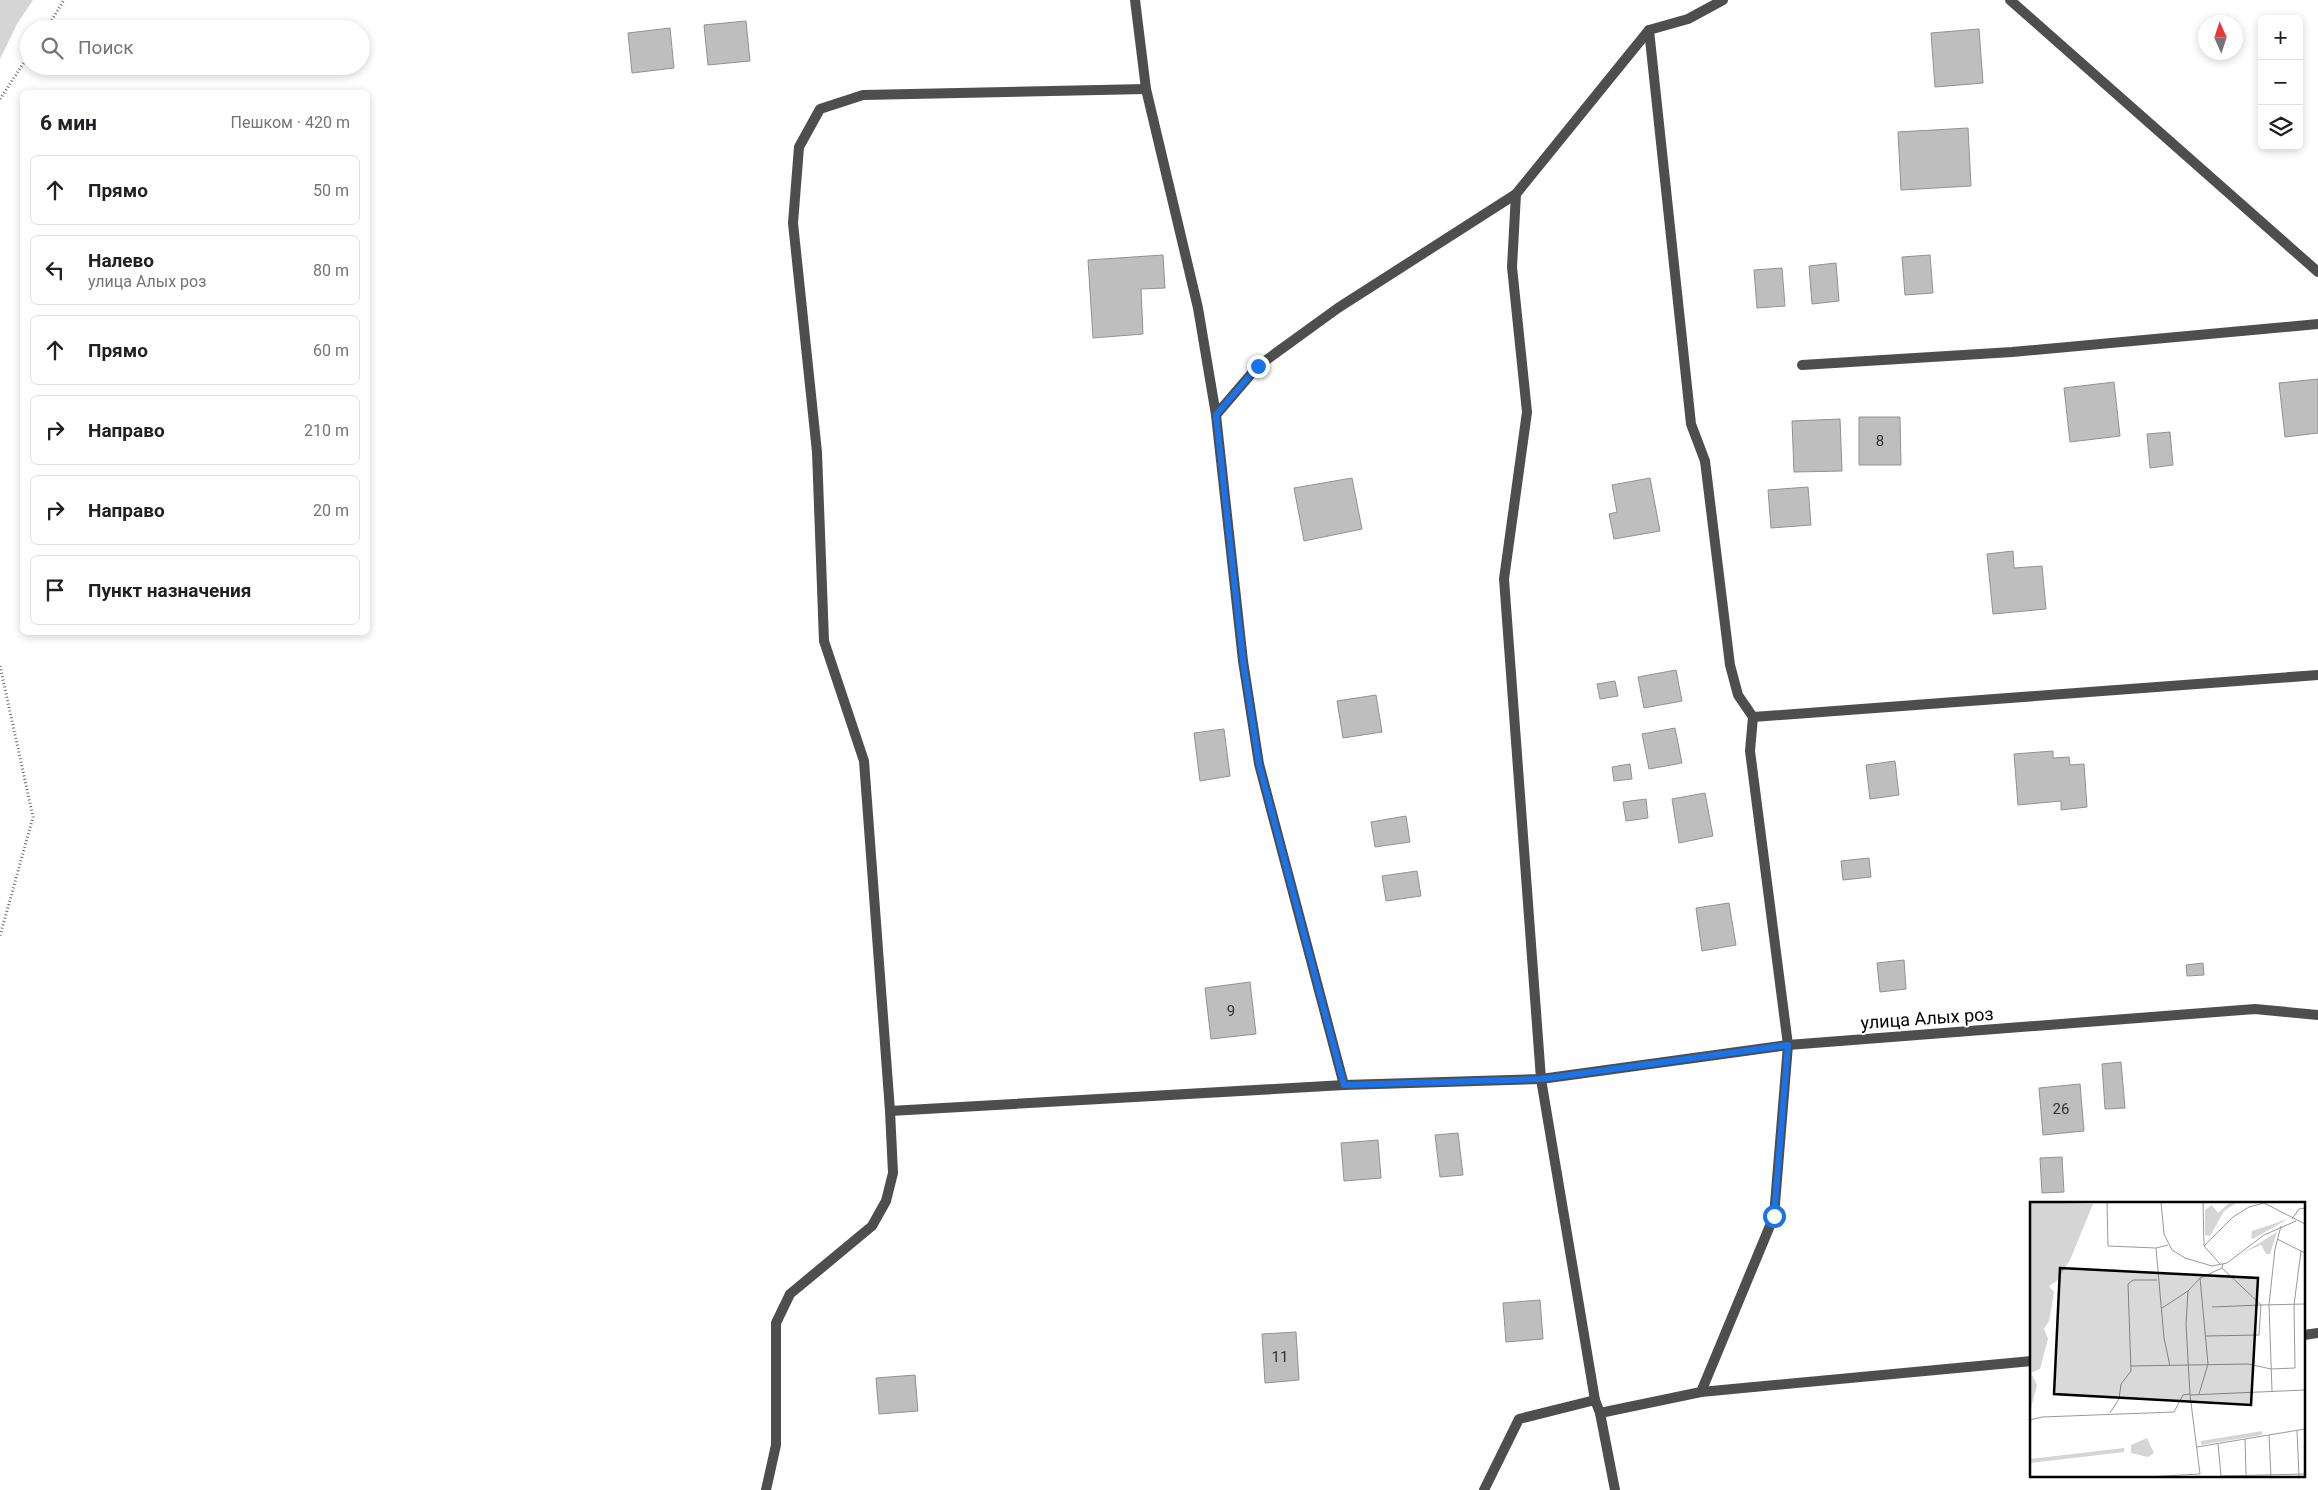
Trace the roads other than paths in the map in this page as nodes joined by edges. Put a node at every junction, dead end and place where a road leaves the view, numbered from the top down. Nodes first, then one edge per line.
1 (1135, 0) edge
2 (1723, 0) edge
3 (2010, 0) edge
4 (1648, 30) junction
5 (1146, 89) junction
6 (1516, 194) junction
7 (2318, 272) edge
8 (2318, 324) edge
9 (1802, 365) dead end
10 (1216, 415) junction
11 (2318, 675) edge
12 (1753, 717) junction
13 (2318, 1016) edge
14 (1788, 1045) junction
15 (1541, 1079) junction
16 (1344, 1085) junction
17 (890, 1111) junction
18 (2030, 1361) edge
19 (1701, 1392) junction
20 (1595, 1400) junction
21 (1600, 1413) junction
22 (766, 1490) edge
23 (1484, 1490) edge
24 (1614, 1490) edge

1 - 5 street
2 - 4 street
3 - 7 street
4 - 6 street
4 - 12 street
5 - 10 street
5 - 17 street
6 - 10 street
6 - 15 street
8 - 9 street
10 - 16 street
11 - 12 street
12 - 14 street
13 - 14 street, улица Алых роз
14 - 15 street, улица Алых роз
14 - 19 street
15 - 16 street, улица Алых роз
15 - 20 street
16 - 17 street, улица Алых роз
17 - 22 street
18 - 19 street
19 - 21 street
20 - 21 street
20 - 23 street
21 - 24 street

